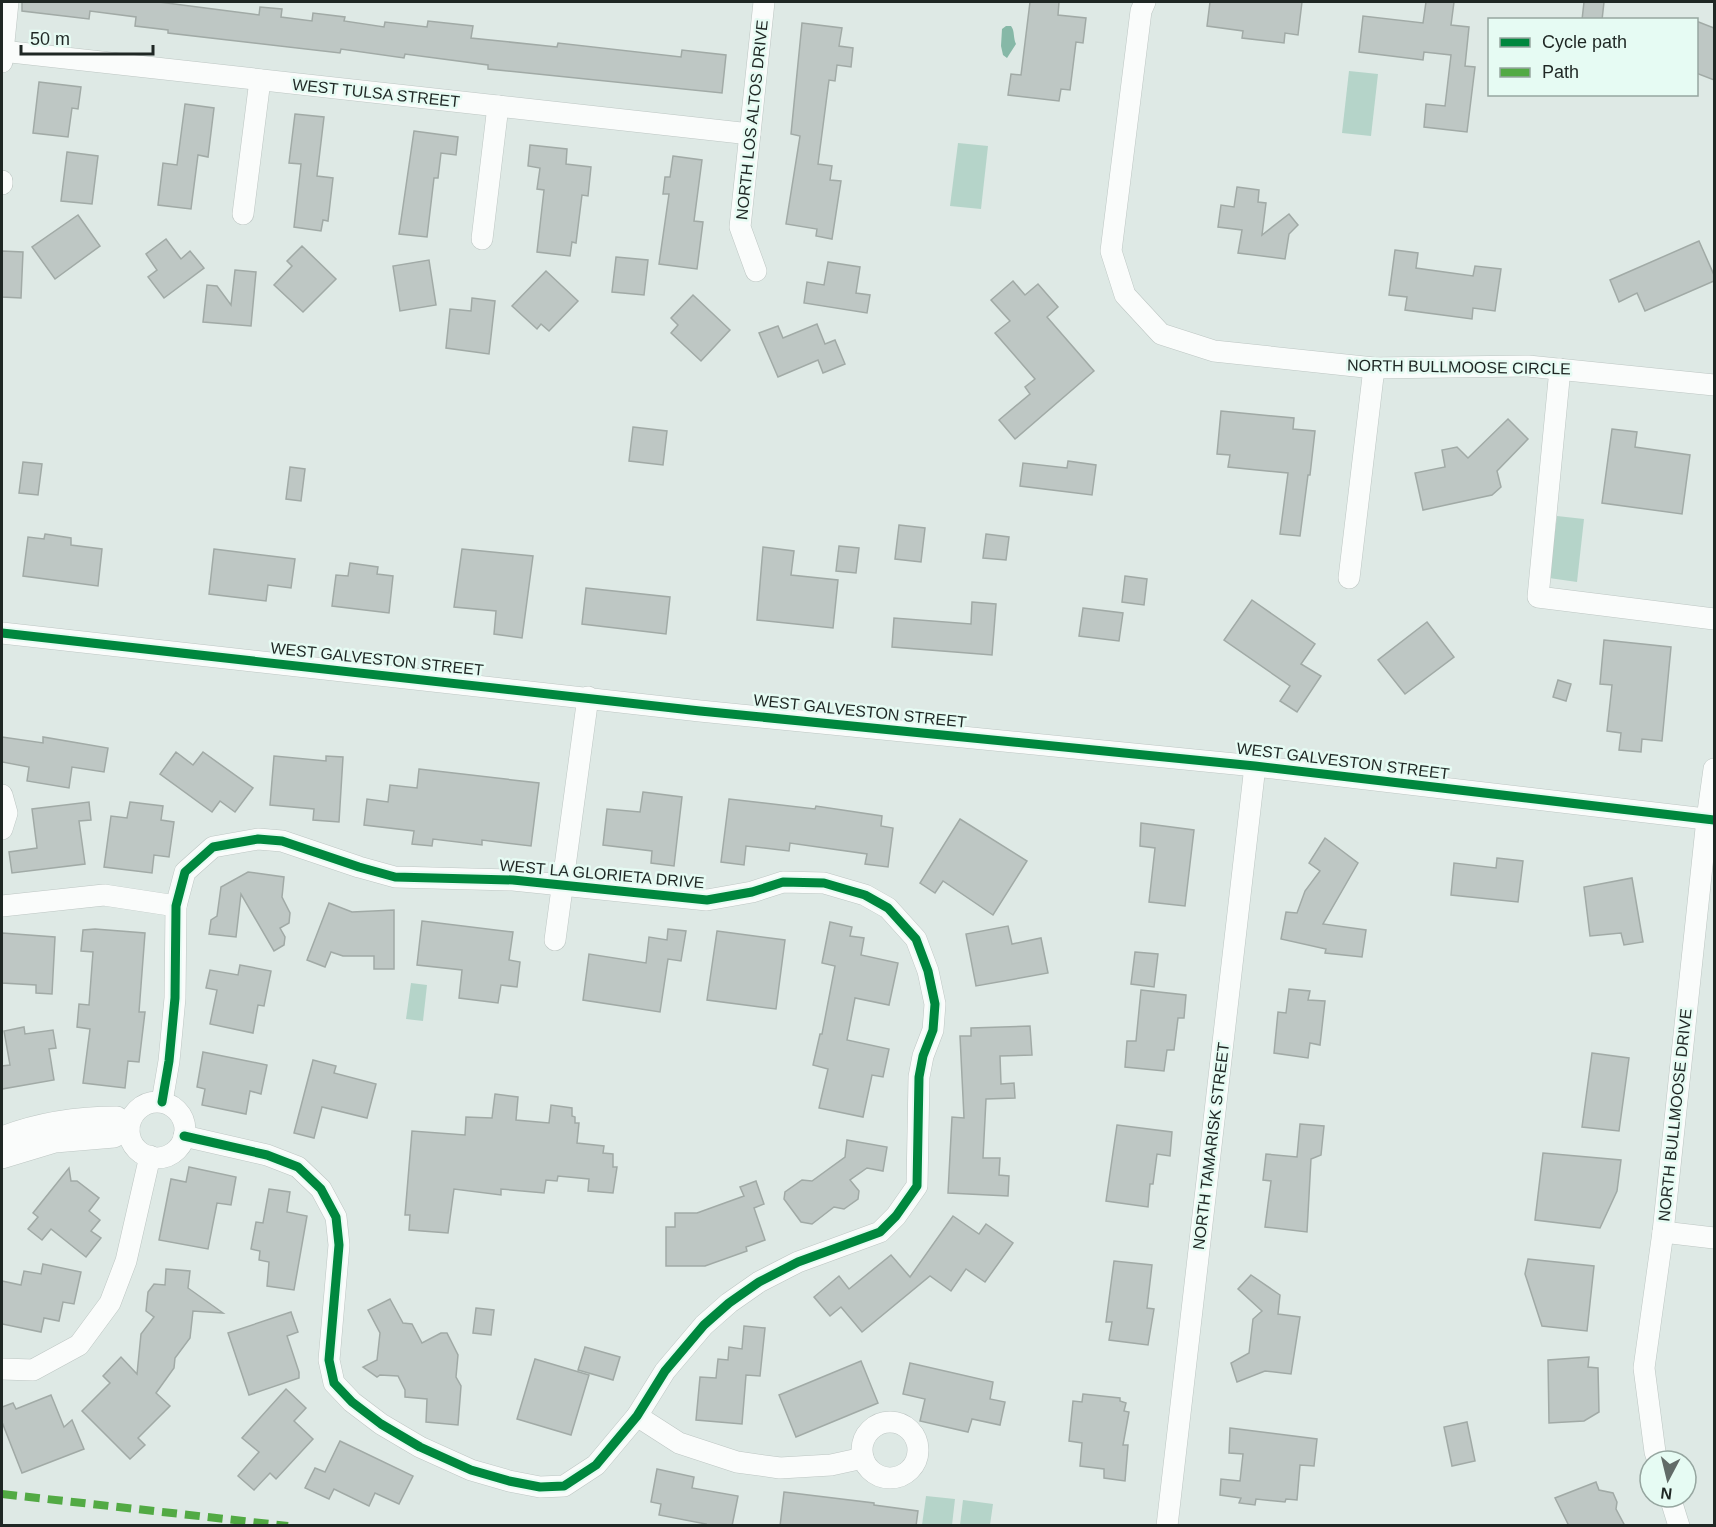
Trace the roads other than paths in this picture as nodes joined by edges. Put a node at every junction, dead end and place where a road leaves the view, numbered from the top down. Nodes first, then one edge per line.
1 (8, 2) edge
2 (764, 2) edge
3 (1145, 2) edge
4 (2, 54) edge
5 (260, 80) junction
6 (498, 106) junction
7 (750, 134) junction
8 (243, 213) dead end
9 (482, 239) dead end
10 (756, 271) dead end
11 (1374, 368) junction
12 (1560, 369) junction
13 (1714, 385) edge
14 (1348, 578) dead end
15 (1714, 619) edge
16 (2, 633) edge
17 (588, 697) junction
18 (1255, 766) junction
19 (1714, 769) edge
20 (2, 795) edge
21 (1711, 820) edge
22 (2, 829) edge
23 (563, 886) junction
24 (2, 906) edge
25 (176, 906) junction
26 (555, 940) dead end
27 (162, 1102) junction
28 (129, 1129) junction
29 (184, 1136) junction
30 (2, 1137) edge
31 (150, 1156) junction
32 (2, 1158) edge
33 (1663, 1232) junction
34 (1714, 1238) edge
35 (2, 1369) edge
36 (637, 1416) junction
37 (1655, 1449) edge
38 (863, 1458) dead end
39 (1674, 1509) edge
40 (1167, 1526) edge
41 (1680, 1526) edge

1 - 4 street
2 - 7 street, NORTH LOS ALTOS DRIVE
3 - 11 street, NORTH BULLMOOSE CIRCLE
4 - 5 street, WEST TULSA STREET
5 - 6 street, WEST TULSA STREET
5 - 8 street
6 - 7 street, WEST TULSA STREET
6 - 9 street
7 - 10 street, NORTH LOS ALTOS DRIVE
11 - 12 street, NORTH BULLMOOSE CIRCLE
11 - 14 street
12 - 13 street, NORTH BULLMOOSE CIRCLE
12 - 15 street
16 - 17 street, WEST GALVESTON STREET
17 - 18 street, WEST GALVESTON STREET
17 - 23 street
18 - 21 street, WEST GALVESTON STREET
18 - 40 street, NORTH TAMARISK STREET
19 - 21 street, NORTH BULLMOOSE DRIVE
20 - 22 street
21 - 33 street, NORTH BULLMOOSE DRIVE
23 - 25 street, WEST LA GLORIETA DRIVE
23 - 26 street
23 - 36 street, WEST LA GLORIETA DRIVE
24 - 25 street
25 - 27 street, WEST LA GLORIETA DRIVE
27 - 28 street
27 - 29 street
28 - 30 street
28 - 31 street
28 - 32 street
29 - 31 street
29 - 36 street, WEST LA GLORIETA DRIVE
31 - 35 street
33 - 34 street
33 - 37 street, NORTH BULLMOOSE DRIVE
36 - 38 street
39 - 41 street

